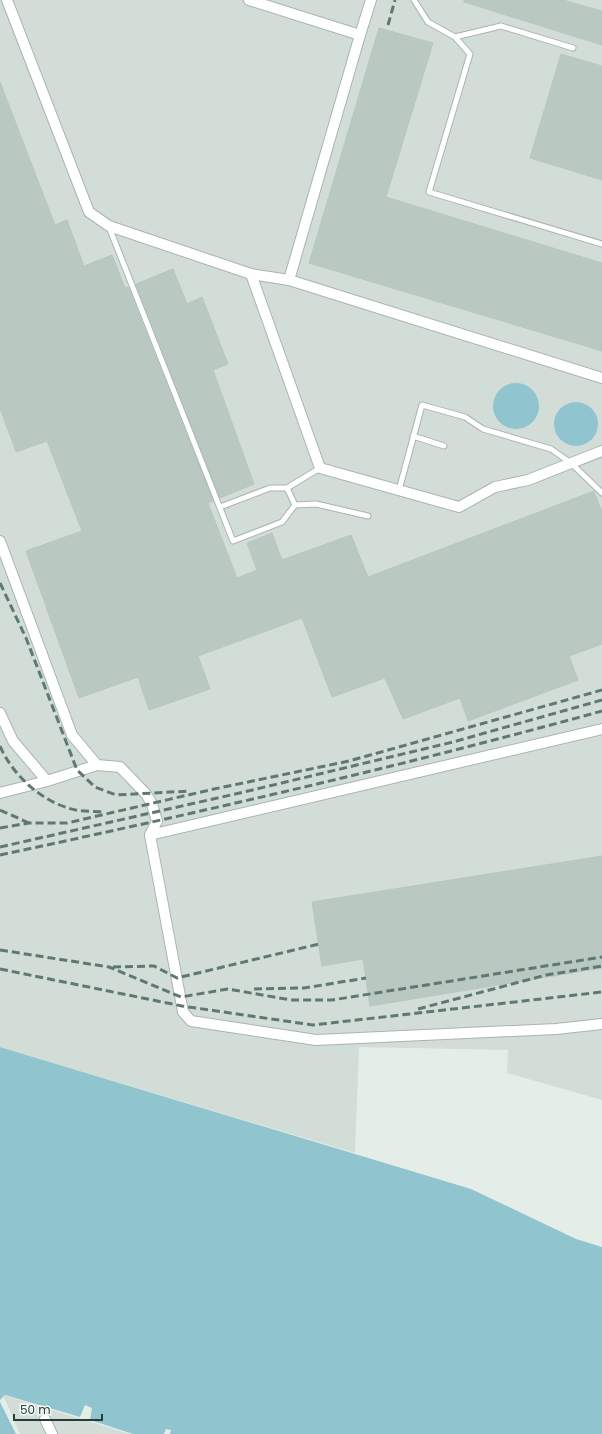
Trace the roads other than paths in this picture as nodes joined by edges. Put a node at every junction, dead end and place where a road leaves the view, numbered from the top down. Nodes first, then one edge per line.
1 (7, 0) edge
2 (249, 0) edge
3 (372, 0) edge
4 (414, 0) edge
5 (360, 35) junction
6 (454, 38) junction
7 (573, 48) dead end
8 (109, 226) junction
9 (602, 244) edge
10 (251, 274) junction
11 (289, 280) junction
12 (602, 378) edge
13 (413, 436) junction
14 (444, 446) dead end
15 (602, 452) edge
16 (571, 464) junction
17 (320, 468) junction
18 (287, 488) junction
19 (399, 490) junction
20 (602, 493) edge
21 (295, 505) junction
22 (220, 507) junction
23 (368, 516) dead end
24 (0, 541) edge
25 (0, 713) edge
26 (602, 729) edge
27 (97, 765) junction
28 (47, 781) junction
29 (2, 791) edge
30 (150, 835) junction
31 (602, 1024) edge
32 (45, 1419) dead end
33 (52, 1434) edge

1 - 8 street
2 - 5 street
3 - 5 street
4 - 6 lane
5 - 11 street
6 - 7 lane
6 - 9 lane
8 - 10 street
8 - 22 lane
10 - 11 street
10 - 17 street
11 - 12 street
13 - 14 lane
13 - 16 lane
13 - 19 lane
15 - 16 street
16 - 19 street
16 - 20 lane
17 - 18 lane
17 - 19 street
18 - 21 lane
18 - 22 lane
21 - 22 lane
21 - 23 lane
24 - 27 street
25 - 28 street
26 - 30 street
27 - 28 street
27 - 30 street
28 - 29 street
30 - 31 street
32 - 33 street

